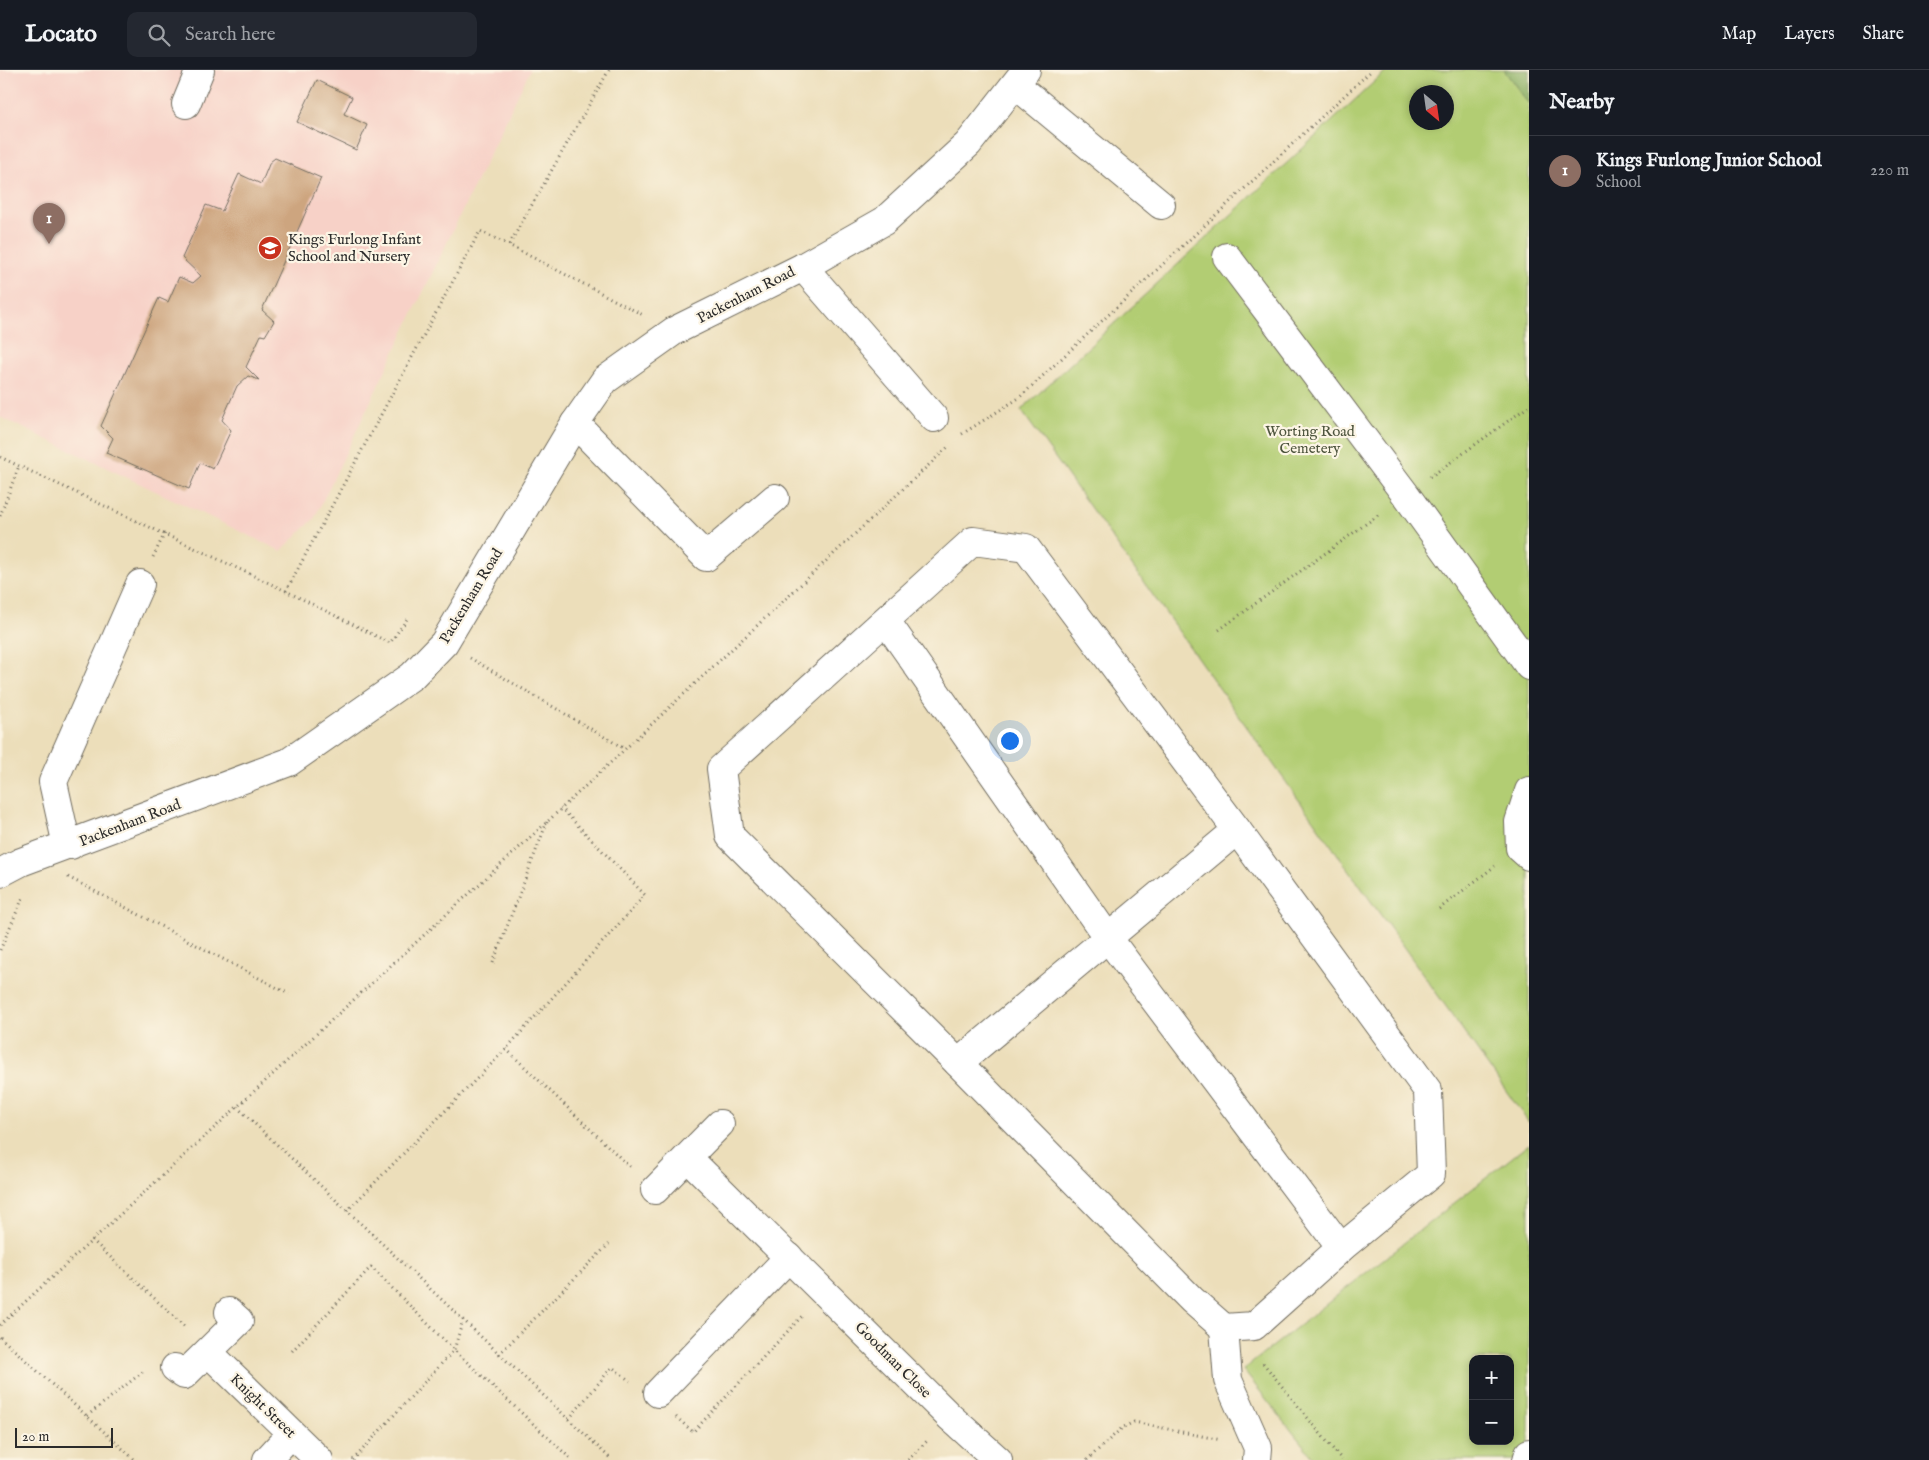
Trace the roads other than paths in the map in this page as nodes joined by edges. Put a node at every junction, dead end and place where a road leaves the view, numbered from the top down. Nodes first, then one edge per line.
1 (200, 70) edge
2 (1021, 78) edge
3 (186, 104) dead end
4 (1161, 205) dead end
5 (1227, 257) dead end
6 (803, 267) junction
7 (934, 418) dead end
8 (576, 423) junction
9 (775, 498) dead end
10 (140, 584) dead end
11 (886, 621) junction
12 (1529, 666) edge
13 (1529, 791) edge
14 (1237, 830) junction
15 (71, 845) junction
16 (1524, 852) edge
17 (0, 873) edge
18 (1108, 938) junction
19 (958, 1063) junction
20 (720, 1124) dead end
21 (688, 1158) junction
22 (655, 1190) road end
23 (1341, 1248) junction
24 (789, 1258) junction
25 (230, 1312) dead end
26 (1224, 1328) junction
27 (208, 1352) junction
28 (175, 1368) dead end
29 (658, 1393) dead end
30 (291, 1434) junction
31 (1529, 1452) edge
32 (1258, 1454) edge
33 (267, 1460) edge
34 (319, 1460) edge
35 (998, 1460) edge
36 (1527, 1460) edge

1 - 3 street
2 - 4 street, Packenham Road
2 - 6 street, Packenham Road
5 - 12 street
6 - 7 street, Packenham Road
6 - 8 street, Packenham Road
8 - 9 street
8 - 15 street, Packenham Road
10 - 15 street
11 - 14 street
11 - 18 street
11 - 19 street
13 - 16 street
14 - 18 street
14 - 23 street
15 - 17 street, Packenham Road
18 - 19 street
18 - 23 street
19 - 26 street
20 - 21 street
21 - 22 street
21 - 24 street, Goodman Close
23 - 26 street
24 - 29 street
24 - 35 street, Goodman Close
25 - 27 street
26 - 32 street
27 - 28 street
27 - 30 street, Knight Street
30 - 33 street
30 - 34 street, Knight Street
31 - 36 street

